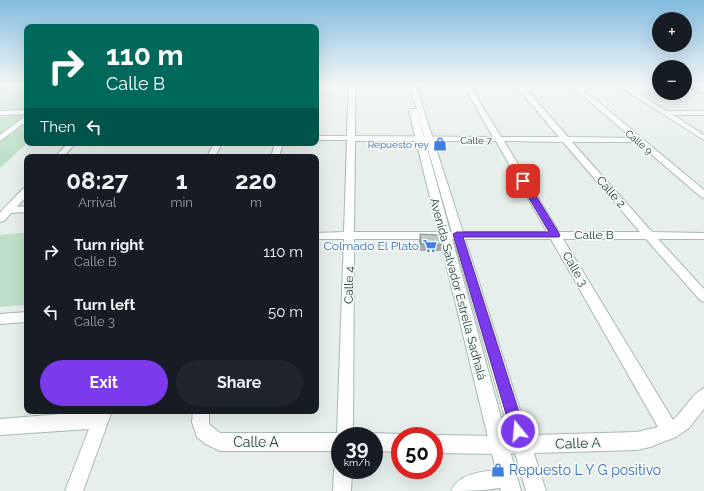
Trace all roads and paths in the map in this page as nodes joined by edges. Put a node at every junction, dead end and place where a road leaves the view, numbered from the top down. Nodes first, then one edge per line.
1 (351, 109) edge
2 (414, 109) edge
3 (418, 109) edge
4 (481, 109) edge
5 (539, 109) edge
6 (601, 109) edge
7 (658, 109) edge
8 (24, 112) edge
9 (0, 113) edge
10 (664, 113) junction
11 (704, 113) edge
12 (24, 119) edge
13 (319, 138) edge
14 (704, 138) edge
15 (0, 139) edge
16 (350, 139) junction
17 (425, 139) junction
18 (565, 139) junction
19 (499, 140) junction
20 (637, 140) junction
21 (69, 146) edge
22 (62, 154) edge
23 (24, 193) edge
24 (704, 196) edge
25 (24, 209) edge
26 (7, 210) junction
27 (0, 219) edge
28 (450, 235) junction
29 (556, 235) junction
30 (648, 235) junction
31 (319, 236) edge
32 (350, 236) junction
33 (704, 236) edge
34 (704, 297) edge
35 (24, 317) edge
36 (0, 319) edge
37 (704, 396) edge
38 (201, 414) edge
39 (102, 416) edge
40 (0, 427) edge
41 (345, 427) edge
42 (670, 431) junction
43 (331, 442) edge
44 (443, 444) edge
45 (499, 445) junction
46 (522, 445) junction
47 (343, 479) edge
48 (509, 484) edge
49 (74, 491) edge
50 (342, 491) edge
51 (460, 491) edge
52 (536, 491) edge

1 - 16 street, Calle 4
2 - 17 main road, Avenida Salvador Estrella Sadhalá
3 - 17 main road, Avenida Salvador Estrella Sadhalá
4 - 19 street, Calle 3
5 - 18 street, Calle 2
6 - 20 street, Calle 9
7 - 10 street
8 - 9 street
10 - 11 street
10 - 14 street
12 - 15 street
13 - 16 street, Calle 7
16 - 17 street, Calle 7
16 - 32 street, Calle 4
17 - 19 street, Calle 7
17 - 28 main road, Avenida Salvador Estrella Sadhalá
18 - 19 street, Calle 7
18 - 20 street, Calle 7
18 - 30 street, Calle 2
19 - 29 street, Calle 3
20 - 24 street, Calle 9
21 - 22 street
23 - 26 street
25 - 26 street
26 - 27 street
28 - 29 street, Calle B
28 - 32 street, Calle B
28 - 45 main road, Avenida Salvador Estrella Sadhalá
28 - 46 main road, Avenida Salvador Estrella Sadhalá
29 - 30 street, Calle B
29 - 42 street, Calle 3
30 - 33 street, Calle B
30 - 34 street, Calle 2
31 - 32 street, Calle B
32 - 41 street, Calle 4
35 - 36 street
37 - 42 street, Calle A
38 - 43 street, Calle A
39 - 40 street
39 - 49 street
42 - 46 street, Calle A
44 - 45 street, Calle A
45 - 46 street, Calle A
45 - 48 main road, Avenida Salvador Estrella Sadhalá
46 - 52 main road, Avenida Salvador Estrella Sadhalá
47 - 50 street
48 - 51 street

